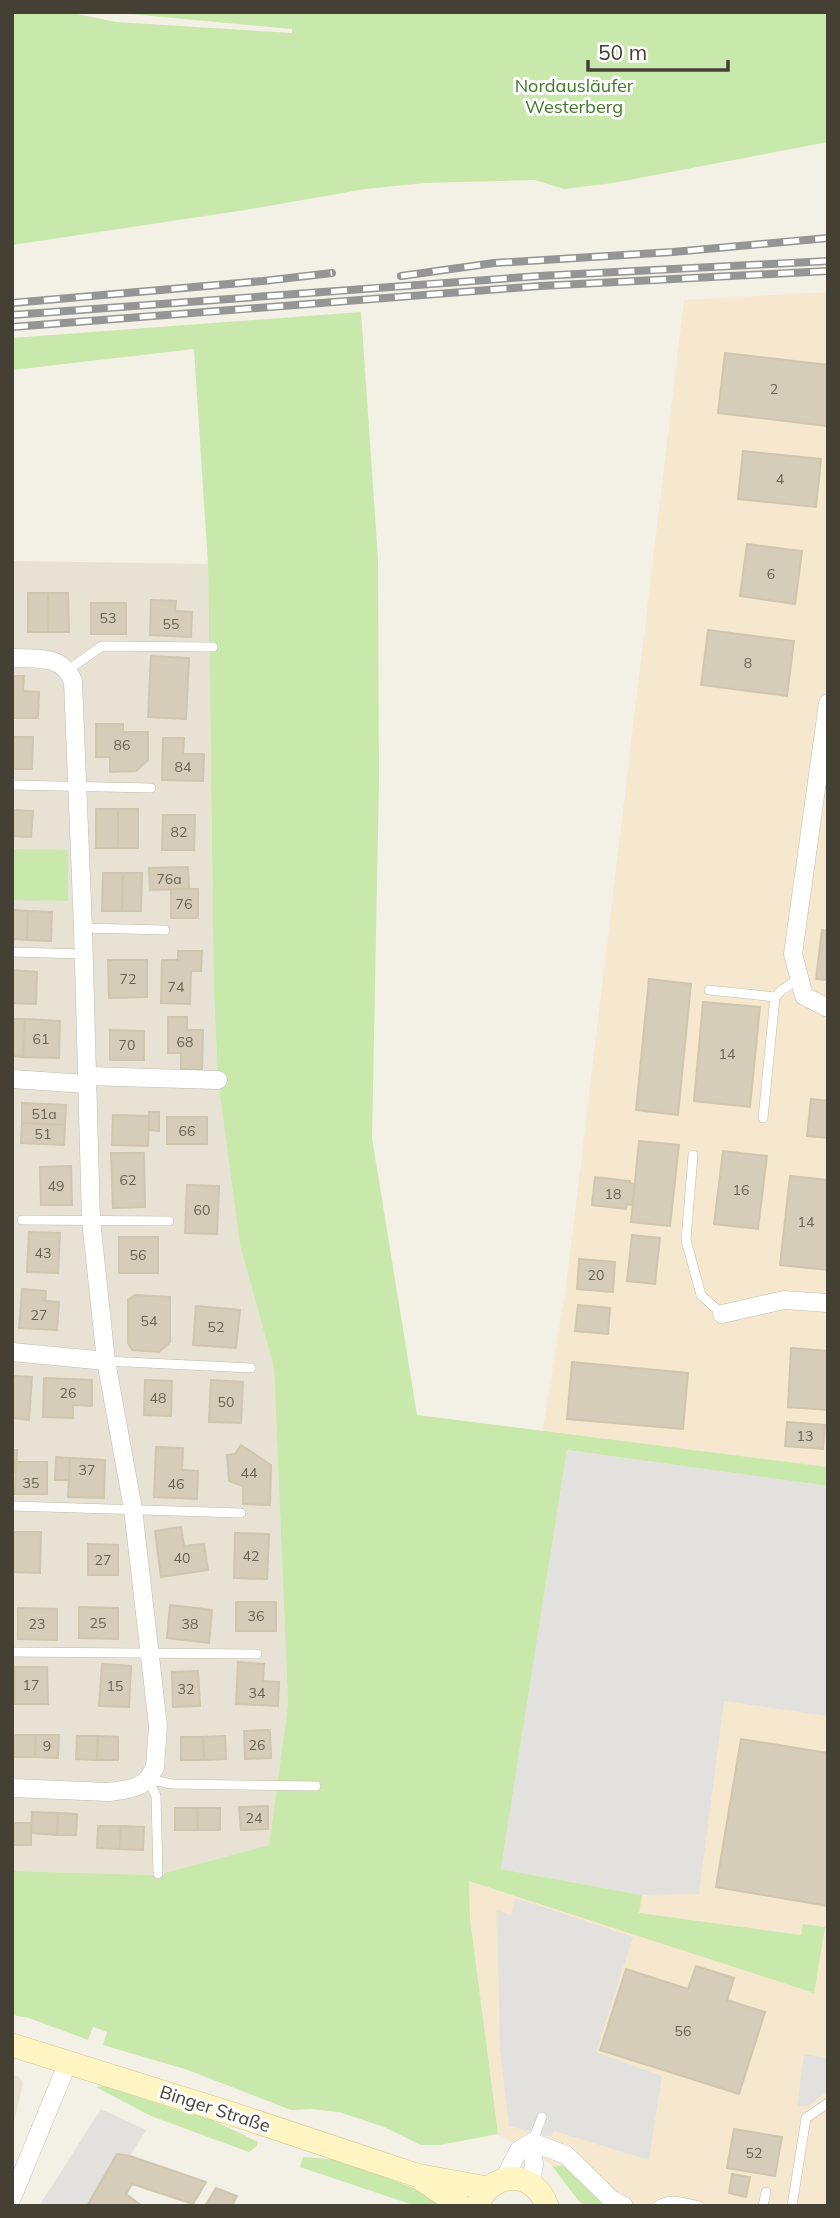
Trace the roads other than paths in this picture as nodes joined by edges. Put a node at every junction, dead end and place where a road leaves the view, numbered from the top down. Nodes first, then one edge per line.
1 (213, 647) dead end
2 (12, 658) edge
3 (68, 670) junction
4 (828, 703) edge
5 (826, 739) edge
6 (12, 785) edge
7 (78, 786) junction
8 (151, 788) dead end
9 (83, 928) junction
10 (165, 930) dead end
11 (12, 952) edge
12 (84, 954) junction
13 (799, 978) junction
14 (709, 990) dead end
15 (775, 997) junction
16 (828, 1008) edge
17 (12, 1079) edge
18 (87, 1080) junction
19 (218, 1080) dead end
20 (763, 1118) dead end
21 (693, 1155) dead end
22 (22, 1220) dead end
23 (91, 1220) junction
24 (169, 1222) dead end
25 (828, 1303) edge
26 (722, 1314) joint
27 (12, 1352) edge
28 (106, 1361) junction
29 (251, 1368) dead end
30 (12, 1506) edge
31 (133, 1509) junction
32 (241, 1513) dead end
33 (12, 1652) edge
34 (150, 1653) junction
35 (257, 1654) dead end
36 (148, 1779) junction
37 (316, 1786) dead end
38 (12, 1788) edge
39 (158, 1874) dead end
40 (12, 2045) edge
41 (68, 2062) junction
42 (828, 2103) edge
43 (542, 2117) dead end
44 (532, 2142) junction
45 (416, 2175) junction
46 (530, 2183) junction
47 (490, 2191) edge
48 (765, 2192) dead end
49 (12, 2198) edge
50 (547, 2205) edge
51 (461, 2206) edge
52 (624, 2206) edge
53 (657, 2206) edge
54 (699, 2206) edge
55 (763, 2206) edge
56 (792, 2206) edge

1 - 3 lane
2 - 3 street
3 - 7 street
4 - 5 street
5 - 13 street
6 - 7 lane
7 - 8 lane
7 - 9 street
9 - 10 lane
9 - 12 street
11 - 12 lane
12 - 18 street
13 - 15 lane
13 - 16 street
14 - 15 lane
15 - 20 lane
17 - 18 street
18 - 19 street
18 - 23 street
21 - 26 lane
22 - 23 lane
23 - 24 lane
23 - 28 street
25 - 26 street
27 - 28 street
28 - 29 lane
28 - 31 street
30 - 31 lane
31 - 32 lane
31 - 34 street
33 - 34 lane
34 - 35 lane
34 - 36 street
36 - 37 lane
36 - 38 street
36 - 39 lane
40 - 41 main road, Binger Straße
41 - 45 main road, Binger Straße
41 - 49 street
42 - 56 lane
43 - 44 lane
44 - 46 street
44 - 47 street
44 - 52 street
45 - 47 main road, Binger Straße
45 - 51 main road, Binger Straße
46 - 47 main road, Binger Straße
46 - 50 main road
48 - 55 lane
53 - 54 lane

